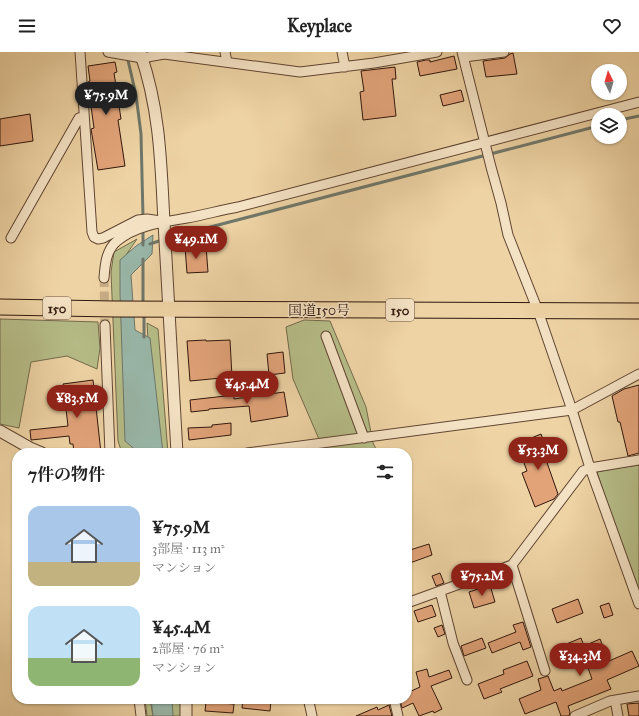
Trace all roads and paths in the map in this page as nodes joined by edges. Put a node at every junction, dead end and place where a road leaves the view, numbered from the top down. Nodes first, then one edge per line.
1 (80, 52) edge
2 (108, 52) edge
3 (226, 52) edge
4 (342, 52) edge
5 (437, 52) edge
6 (504, 52) edge
7 (165, 53) edge
8 (141, 55) edge
9 (463, 55) edge
10 (227, 62) junction
11 (345, 67) junction
12 (639, 102) edge
13 (84, 117) junction
14 (485, 142) junction
15 (164, 224) junction
16 (11, 238) dead end
17 (104, 278) tunnel mouth
18 (0, 307) edge
19 (164, 309) junction
20 (538, 311) junction
21 (639, 311) edge
22 (105, 325) tunnel mouth
23 (326, 336) dead end
24 (639, 374) edge
25 (572, 410) junction
26 (0, 431) edge
27 (364, 438) junction
28 (30, 448) edge
29 (110, 448) edge
30 (177, 448) edge
31 (302, 448) edge
32 (639, 460) edge
33 (590, 468) junction
34 (512, 565) junction
35 (440, 591) junction
36 (412, 601) edge
37 (639, 604) edge
38 (545, 671) dead end
39 (467, 680) dead end
40 (639, 696) edge
41 (615, 700) junction
42 (140, 704) edge
43 (186, 704) edge
44 (309, 704) edge
45 (395, 704) edge
46 (141, 716) edge
47 (186, 716) edge
48 (312, 716) edge
49 (398, 716) edge
50 (575, 716) edge
51 (618, 716) edge

1 - 13 street
2 - 8 street
3 - 10 street
4 - 11 street
5 - 11 street
6 - 9 street
7 - 8 street
7 - 10 street
8 - 15 street
9 - 14 street
10 - 11 street
12 - 14 street
13 - 15 street
13 - 16 street
14 - 15 street
14 - 20 street
15 - 17 street
15 - 19 street
18 - 19 highway, 国道150号 / 150
19 - 20 highway, 国道150号 / 150
19 - 30 street
20 - 21 highway, 国道150号 / 150
20 - 25 street
22 - 29 street
23 - 27 street
24 - 25 street
25 - 27 street
25 - 33 street
26 - 28 street
27 - 31 street
32 - 33 street
33 - 34 street
33 - 37 street
34 - 35 street
34 - 38 street
35 - 36 street
35 - 39 street
40 - 41 street
41 - 50 street
41 - 51 street
42 - 46 street
43 - 47 street
44 - 48 street
45 - 49 street

